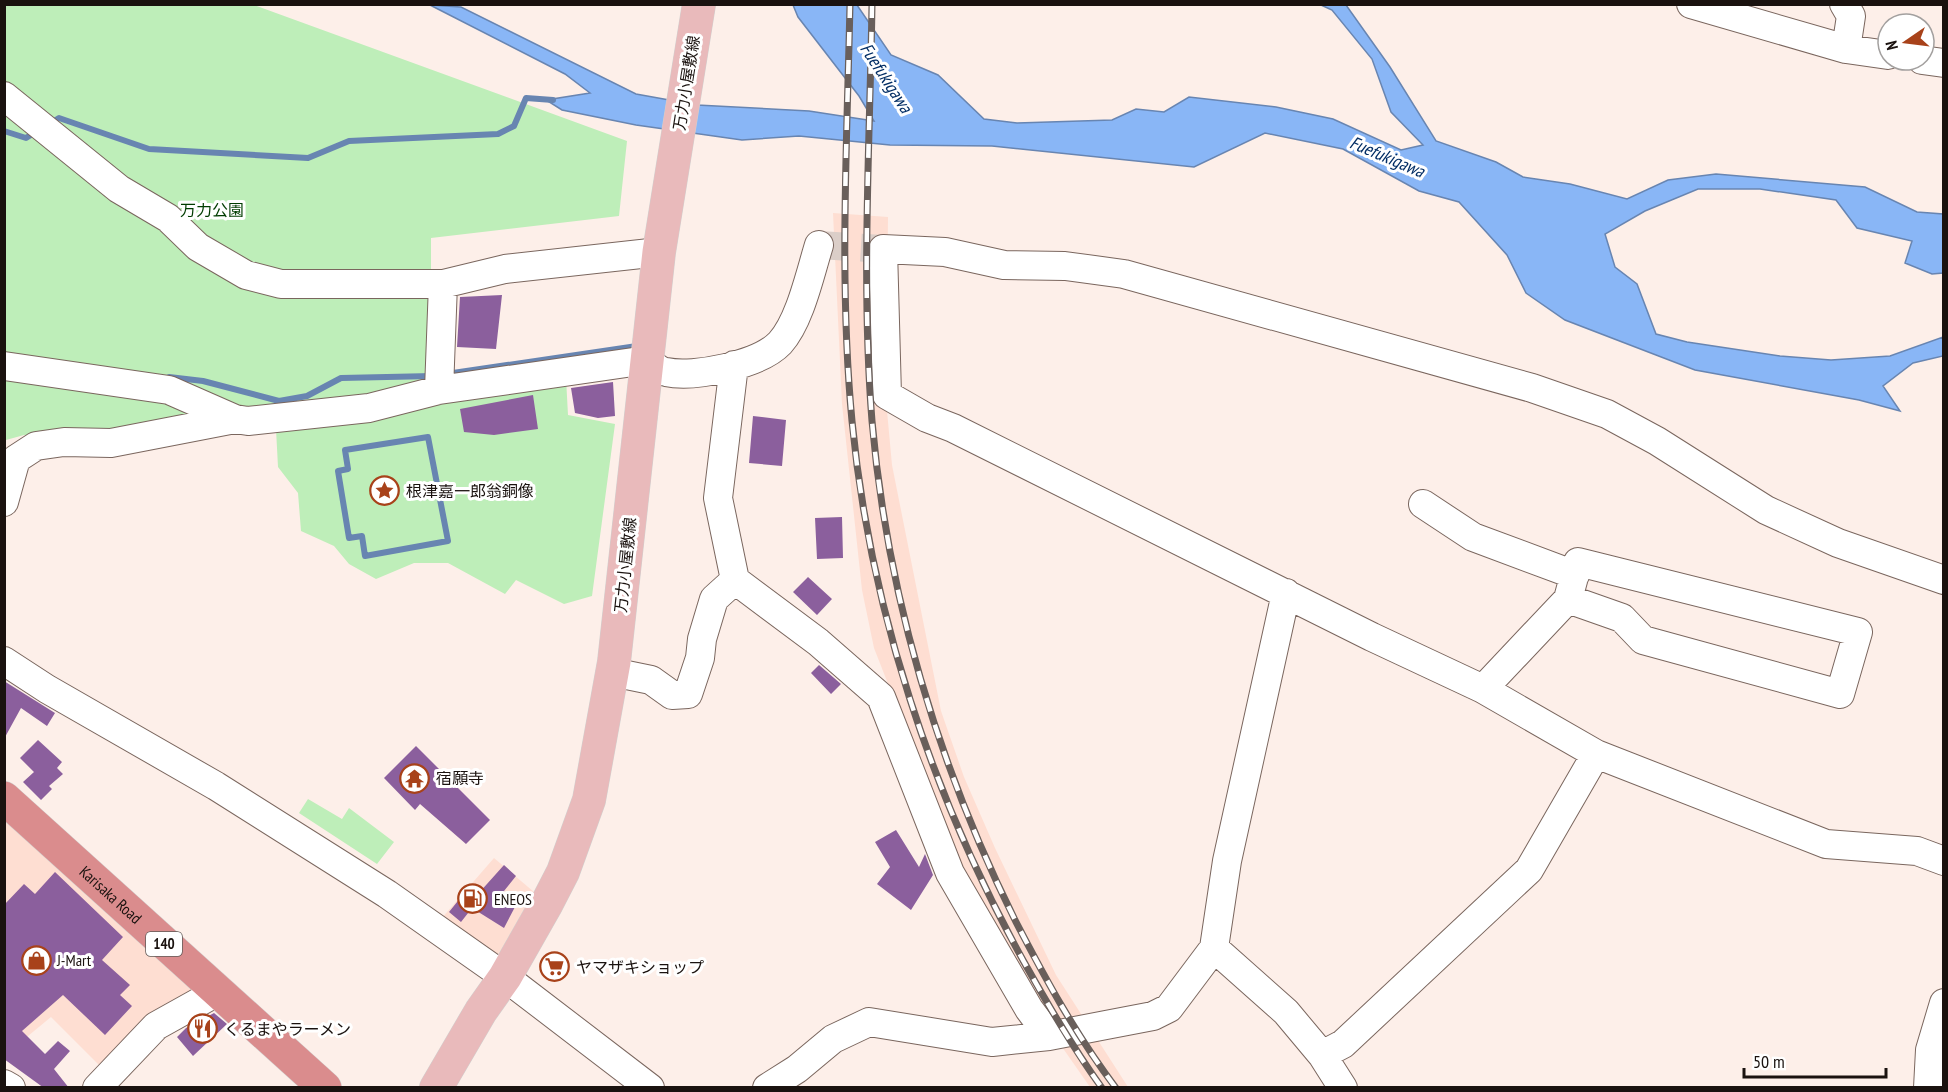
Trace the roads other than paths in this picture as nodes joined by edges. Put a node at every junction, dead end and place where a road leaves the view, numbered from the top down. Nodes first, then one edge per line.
1 (699, 4) edge
2 (1691, 4) edge
3 (1844, 4) edge
4 (1846, 50) junction
5 (1876, 54) edge
6 (4, 96) edge
7 (660, 243) junction
8 (819, 245) dead end
9 (443, 284) junction
10 (647, 360) junction
11 (734, 365) junction
12 (4, 366) edge
13 (440, 379) junction
14 (235, 419) junction
15 (4, 502) edge
16 (1423, 504) dead end
17 (1944, 580) edge
18 (1571, 587) junction
19 (725, 590) junction
20 (1286, 593) junction
21 (4, 661) edge
22 (612, 672) junction
23 (1483, 689) junction
24 (1596, 754) junction
25 (4, 798) edge
26 (1944, 861) edge
27 (1214, 948) junction
28 (505, 977) junction
29 (217, 992) junction
30 (1944, 1003) edge
31 (1049, 1036) junction
32 (1322, 1055) junction
33 (4, 1084) edge
34 (11, 1088) edge
35 (96, 1088) edge
36 (325, 1088) edge
37 (436, 1088) edge
38 (650, 1088) edge
39 (767, 1088) edge
40 (1343, 1088) edge
41 (1928, 1088) edge

1 - 7 main road, 万力小屋敷線
2 - 4 street
3 - 4 street
4 - 5 street
6 - 9 street
7 - 9 street
7 - 10 main road, 万力小屋敷線
8 - 11 street
9 - 13 street
10 - 11 street
10 - 13 street
10 - 22 main road, 万力小屋敷線
11 - 19 street
12 - 14 street
13 - 14 street
14 - 15 street
16 - 18 street
17 - 20 street
18 - 18 street
18 - 23 street
19 - 22 street
19 - 31 street
20 - 23 street
20 - 27 street
21 - 28 street
22 - 28 main road, 万力小屋敷線
23 - 24 street
24 - 26 street
24 - 32 street
25 - 29 highway, Karisaka Road / 140
27 - 31 street
27 - 32 street
28 - 37 main road, 万力小屋敷線
28 - 38 street
29 - 35 street
29 - 36 highway, Karisaka Road / 140
30 - 41 street
31 - 39 street
32 - 40 street
33 - 34 street

